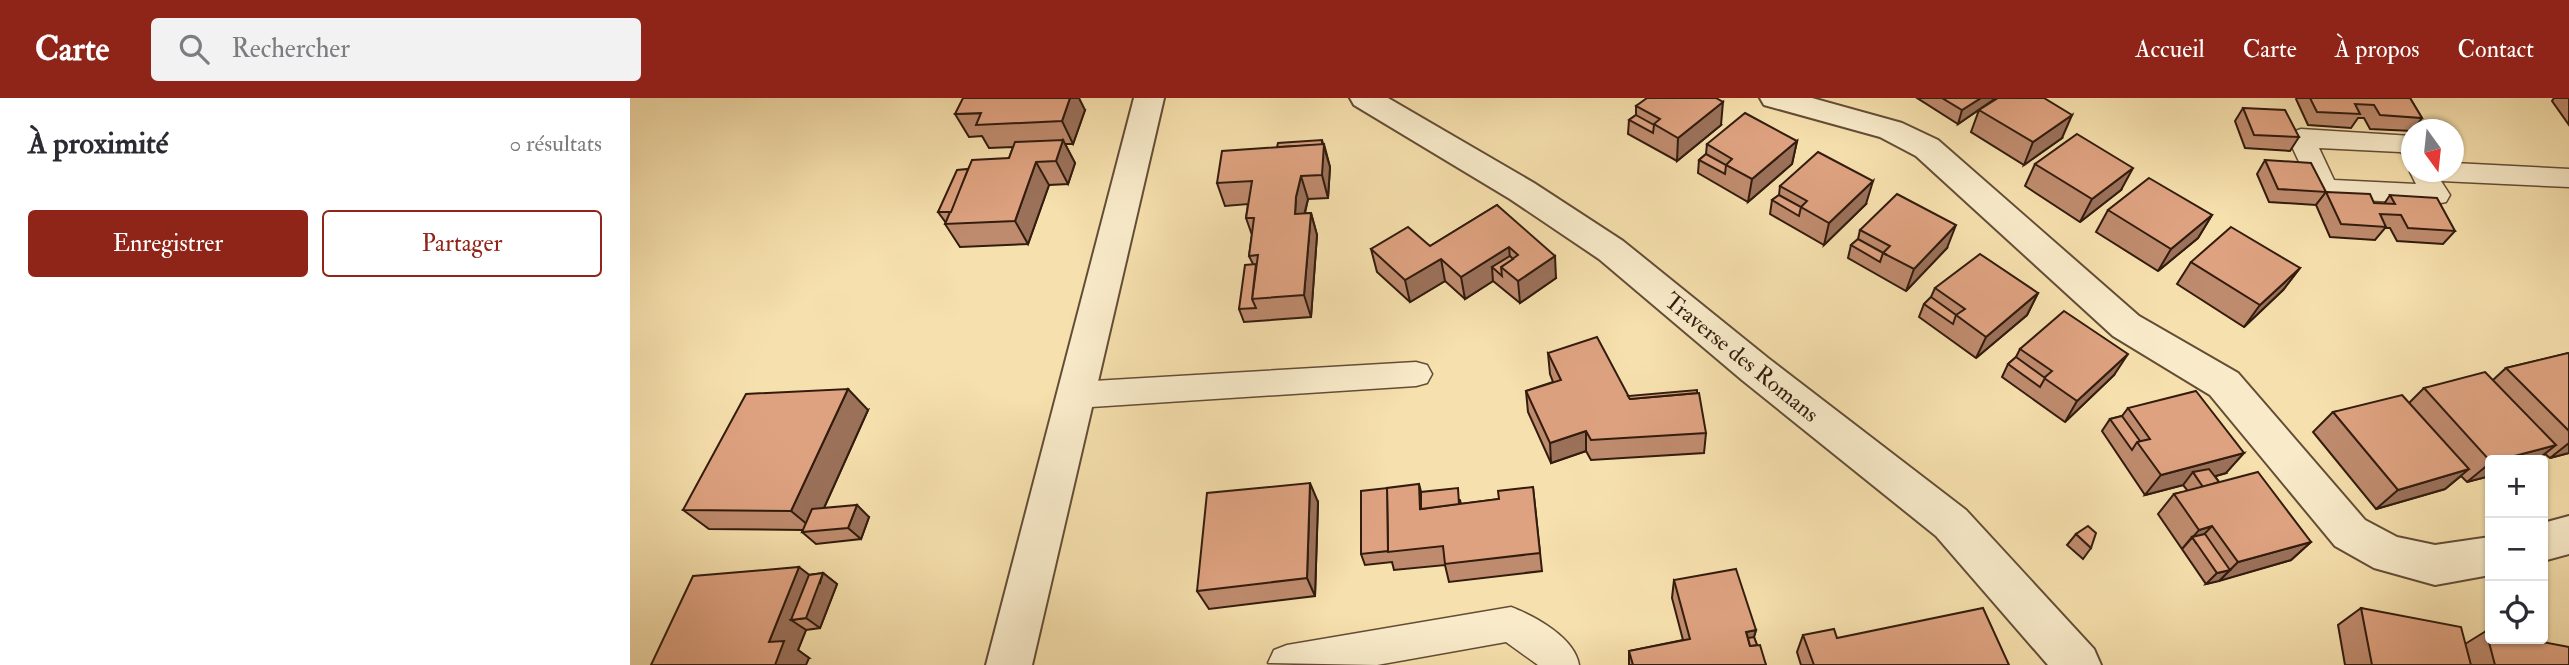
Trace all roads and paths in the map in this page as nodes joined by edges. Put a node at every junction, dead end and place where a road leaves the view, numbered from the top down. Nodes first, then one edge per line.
1 (1149, 98) edge
2 (1365, 98) edge
3 (1775, 98) edge
4 (2401, 144) edge
5 (2464, 173) edge
6 (2569, 178) edge
7 (2429, 182) edge
8 (1416, 374) dead end
9 (1076, 396) junction
10 (2569, 535) edge
11 (2548, 541) edge
12 (2485, 556) edge
13 (1287, 663) dead end
14 (1009, 665) edge
15 (1560, 665) edge
16 (2078, 665) edge

1 - 9 street
2 - 16 street, Traverse des Romans
3 - 12 street
4 - 7 lane
5 - 6 lane
8 - 9 lane
9 - 14 street
10 - 11 street
13 - 15 lane

